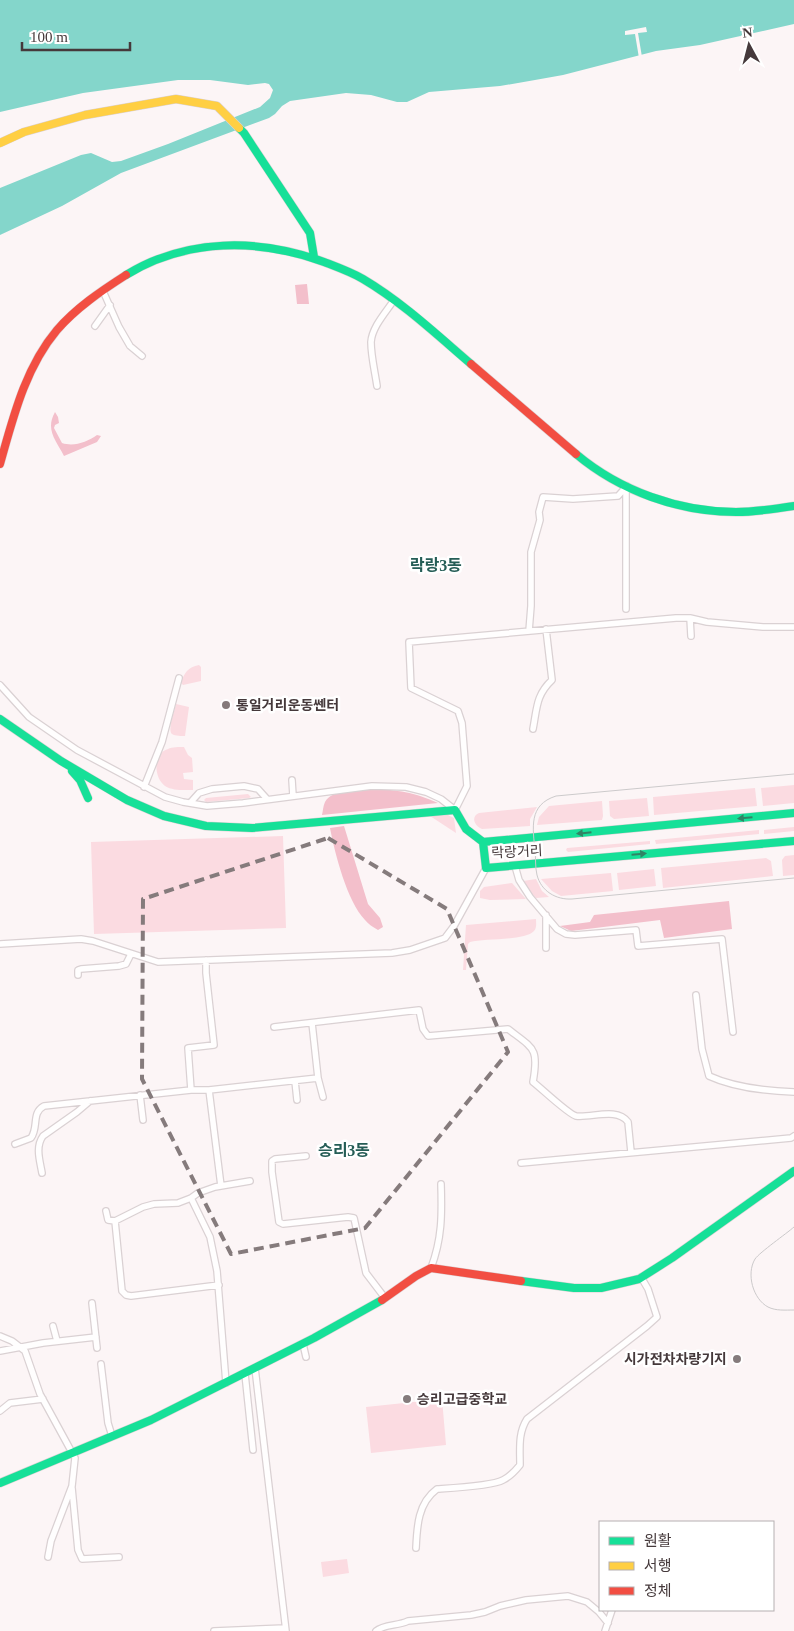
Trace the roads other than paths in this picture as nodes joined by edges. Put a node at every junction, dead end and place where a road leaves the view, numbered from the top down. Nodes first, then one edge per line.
1 (0, 143) edge
2 (314, 257) junction
3 (103, 290) junction
4 (394, 300) junction
5 (110, 305) junction
6 (95, 326) dead end
7 (142, 356) dead end
8 (377, 386) dead end
9 (0, 464) edge
10 (627, 486) junction
11 (794, 506) edge
12 (626, 610) dead end
13 (690, 618) junction
14 (794, 627) edge
15 (546, 629) junction
16 (528, 631) junction
17 (691, 636) dead end
18 (179, 678) dead end
19 (0, 685) edge
20 (0, 719) edge
21 (533, 729) dead end
22 (61, 761) junction
23 (292, 780) dead end
24 (144, 787) junction
25 (293, 796) junction
26 (88, 798) dead end
27 (267, 799) junction
28 (190, 803) junction
29 (455, 810) junction
30 (794, 813) edge
31 (794, 840) edge
32 (483, 842) junction
33 (515, 866) junction
34 (486, 868) junction
35 (546, 915) junction
36 (0, 944) edge
37 (546, 948) dead end
38 (131, 954) junction
39 (206, 960) junction
40 (78, 975) dead end
41 (696, 995) dead end
42 (312, 1022) junction
43 (274, 1027) dead end
44 (733, 1032) dead end
45 (318, 1078) junction
46 (295, 1081) junction
47 (191, 1090) junction
48 (209, 1090) junction
49 (794, 1092) edge
50 (140, 1095) junction
51 (323, 1097) dead end
52 (297, 1100) dead end
53 (90, 1101) junction
54 (143, 1120) dead end
55 (794, 1136) edge
56 (15, 1144) dead end
57 (631, 1152) junction
58 (306, 1156) dead end
59 (522, 1163) dead end
60 (794, 1171) edge
61 (42, 1173) dead end
62 (250, 1181) dead end
63 (441, 1184) dead end
64 (222, 1186) junction
65 (191, 1198) junction
66 (106, 1211) dead end
67 (115, 1221) junction
68 (431, 1268) junction
69 (641, 1277) junction
70 (218, 1285) junction
71 (385, 1298) junction
72 (92, 1303) dead end
73 (53, 1326) dead end
74 (0, 1336) edge
75 (96, 1337) junction
76 (57, 1341) junction
77 (303, 1344) junction
78 (20, 1347) junction
79 (97, 1348) dead end
80 (0, 1351) edge
81 (306, 1357) dead end
82 (101, 1364) dead end
83 (255, 1368) junction
84 (245, 1374) junction
85 (226, 1383) junction
86 (43, 1399) junction
87 (10, 1403) junction
88 (0, 1404) edge
89 (0, 1411) edge
90 (112, 1436) junction
91 (253, 1450) dead end
92 (72, 1452) junction
93 (0, 1482) edge
94 (72, 1486) junction
95 (416, 1548) dead end
96 (48, 1557) dead end
97 (119, 1557) dead end
98 (612, 1611) edge
99 (608, 1623) junction
100 (285, 1629) edge
101 (259, 1630) edge
102 (214, 1631) edge
103 (376, 1631) edge
104 (605, 1631) edge

1 - 2 main road
2 - 3 main road
2 - 4 main road
3 - 5 street
3 - 9 main road
4 - 8 street
4 - 10 main road
5 - 6 street
5 - 7 street
10 - 11 main road
10 - 12 street
10 - 16 street
13 - 14 street
13 - 15 street
13 - 17 street
15 - 16 street
15 - 21 street
16 - 29 street
18 - 24 street
19 - 24 street
20 - 22 main road
22 - 26 main road
22 - 29 main road
23 - 25 street
24 - 28 street
25 - 27 street
25 - 29 street
27 - 28 street
27 - 28 street
29 - 32 main road
30 -> 32 main road, 락랑거리
33 -> 31 main road, 락랑거리
32 - 34 main road, 락랑거리
33 - 34 main road, 락랑거리
33 - 35 street
34 - 39 street
35 - 37 street
35 - 44 street
36 - 38 street
38 - 39 street
38 - 40 street
39 - 47 street
41 - 49 street
42 - 43 street
42 - 45 street
42 - 57 street
45 - 46 street
45 - 51 street
46 - 48 street
46 - 52 street
47 - 48 street
47 - 50 street
48 - 64 street
50 - 53 street
50 - 54 street
53 - 56 street
53 - 61 street
55 - 57 street
57 - 59 street
58 - 71 street
60 - 69 main road
62 - 64 street
63 - 68 street
64 - 65 street
65 - 67 street
65 - 70 street
66 - 67 street
67 - 70 street
68 - 69 main road
68 - 71 main road
69 - 95 street
70 - 85 street
71 - 77 main road
72 - 75 street
73 - 76 street
74 - 78 street
75 - 76 street
75 - 79 street
76 - 78 street
77 - 81 street
77 - 83 main road
78 - 80 street
78 - 86 street
82 - 90 street
83 - 84 main road
83 - 100 street
84 - 85 main road
84 - 91 street
85 - 90 main road
86 - 87 street
86 - 92 street
87 - 88 street
87 - 89 street
90 - 92 main road
92 - 93 main road
92 - 94 street
94 - 96 street
94 - 97 street
98 - 99 street
99 - 103 street
99 - 104 street
100 - 101 street
101 - 102 street

